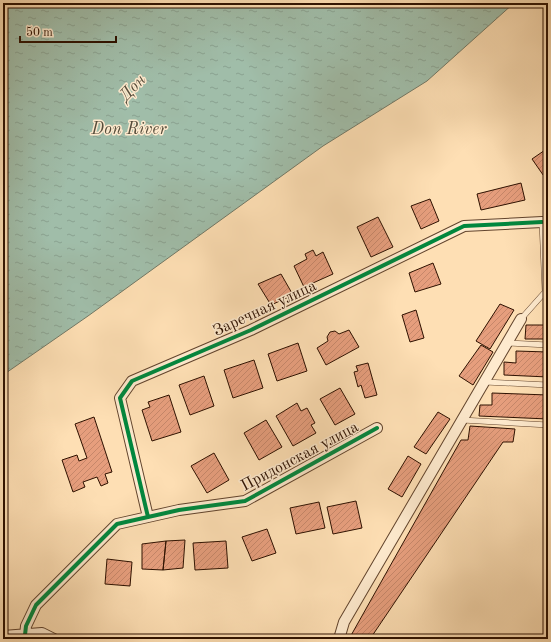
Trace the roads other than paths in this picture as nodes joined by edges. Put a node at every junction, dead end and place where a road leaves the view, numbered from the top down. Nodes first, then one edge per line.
1 (545, 220) edge
2 (520, 318) joint
3 (506, 343) junction
4 (548, 345) edge
5 (484, 382) junction
6 (548, 385) edge
7 (461, 420) junction
8 (548, 426) edge
9 (377, 428) dead end
10 (148, 517) junction
11 (25, 635) junction
12 (4, 637) edge
13 (54, 639) edge
14 (339, 639) edge

1 - 2 lane
1 - 10 street, Заречная улица
2 - 3 street
3 - 4 lane
3 - 5 street
5 - 6 lane
5 - 7 street
7 - 8 lane
7 - 14 street
9 - 10 street, Придонская улица
10 - 11 street, Придонская улица
11 - 12 street
11 - 13 street

